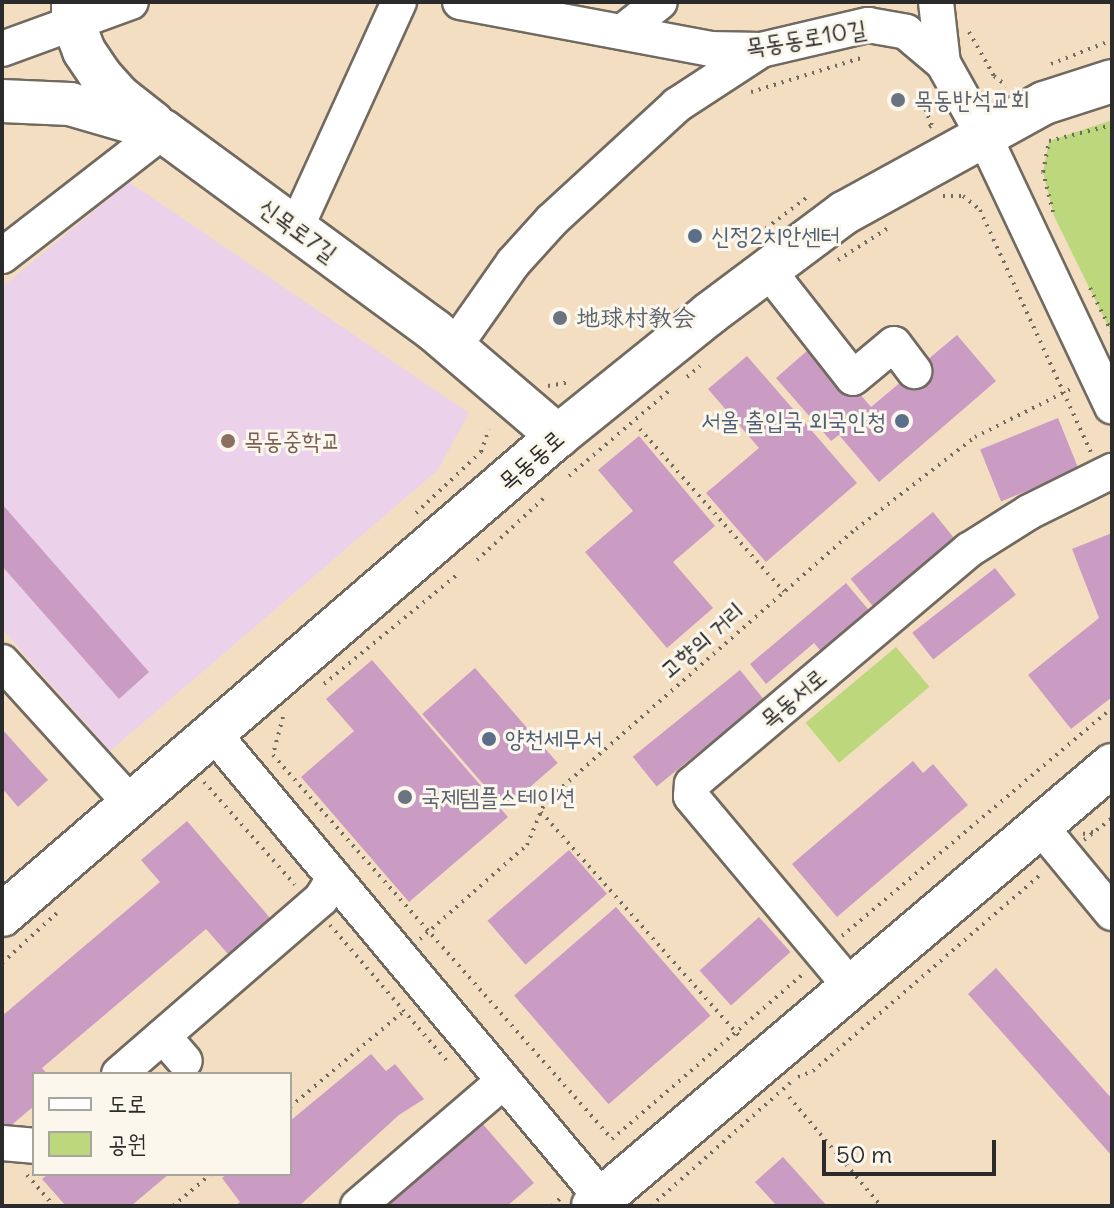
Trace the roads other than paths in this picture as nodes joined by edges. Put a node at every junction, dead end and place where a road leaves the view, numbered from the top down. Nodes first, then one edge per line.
1 (131, 2) edge
2 (399, 2) edge
3 (460, 2) edge
4 (660, 2) edge
5 (896, 2) edge
6 (936, 2) edge
7 (73, 12) edge
8 (622, 32) junction
9 (866, 41) junction
10 (2, 49) edge
11 (761, 50) junction
12 (936, 77) junction
13 (1112, 81) edge
14 (2, 101) edge
15 (163, 131) junction
16 (985, 138) junction
17 (296, 228) junction
18 (2, 256) edge
19 (758, 256) junction
20 (454, 347) junction
21 (914, 371) dead end
22 (1112, 407) edge
23 (558, 436) junction
24 (1103, 465) edge
25 (2, 662) edge
26 (213, 733) junction
27 (1112, 765) edge
28 (131, 804) junction
29 (1040, 826) junction
30 (334, 878) junction
31 (1112, 913) edge
32 (2, 915) edge
33 (851, 987) junction
34 (163, 1036) junction
35 (185, 1061) dead end
36 (121, 1072) edge
37 (504, 1081) junction
38 (2, 1143) edge
39 (30, 1160) edge
40 (586, 1200) edge
41 (358, 1206) edge

1 - 7 street
2 - 17 street
3 - 8 street, 목동동로10길
4 - 8 street
5 - 9 street
6 - 12 street
7 - 10 street
7 - 15 main road
8 - 11 street, 목동동로10길
9 - 11 street, 목동동로10길
9 - 12 street, 목동동로10길
11 - 20 street
12 - 16 street, 목동동로10길
13 - 16 main road, 목동동로
14 - 15 main road, 신목로7길
15 - 17 main road, 신목로7길
15 - 18 street
16 - 19 main road, 목동동로
16 - 22 street, 목동동로10길
17 - 20 main road, 신목로7길
19 - 21 street
19 - 23 main road, 목동동로
20 - 23 main road, 신목로7길
23 - 26 main road, 목동동로
24 - 33 street, 목동서로
25 - 28 street
26 - 28 main road, 목동동로
26 - 30 street
27 - 29 main road
28 - 32 main road, 목동동로
29 - 31 street
29 - 33 main road
30 - 34 street
30 - 37 street
33 - 40 main road
34 - 35 street
34 - 36 street
37 - 40 street
37 - 41 street
38 - 39 street

